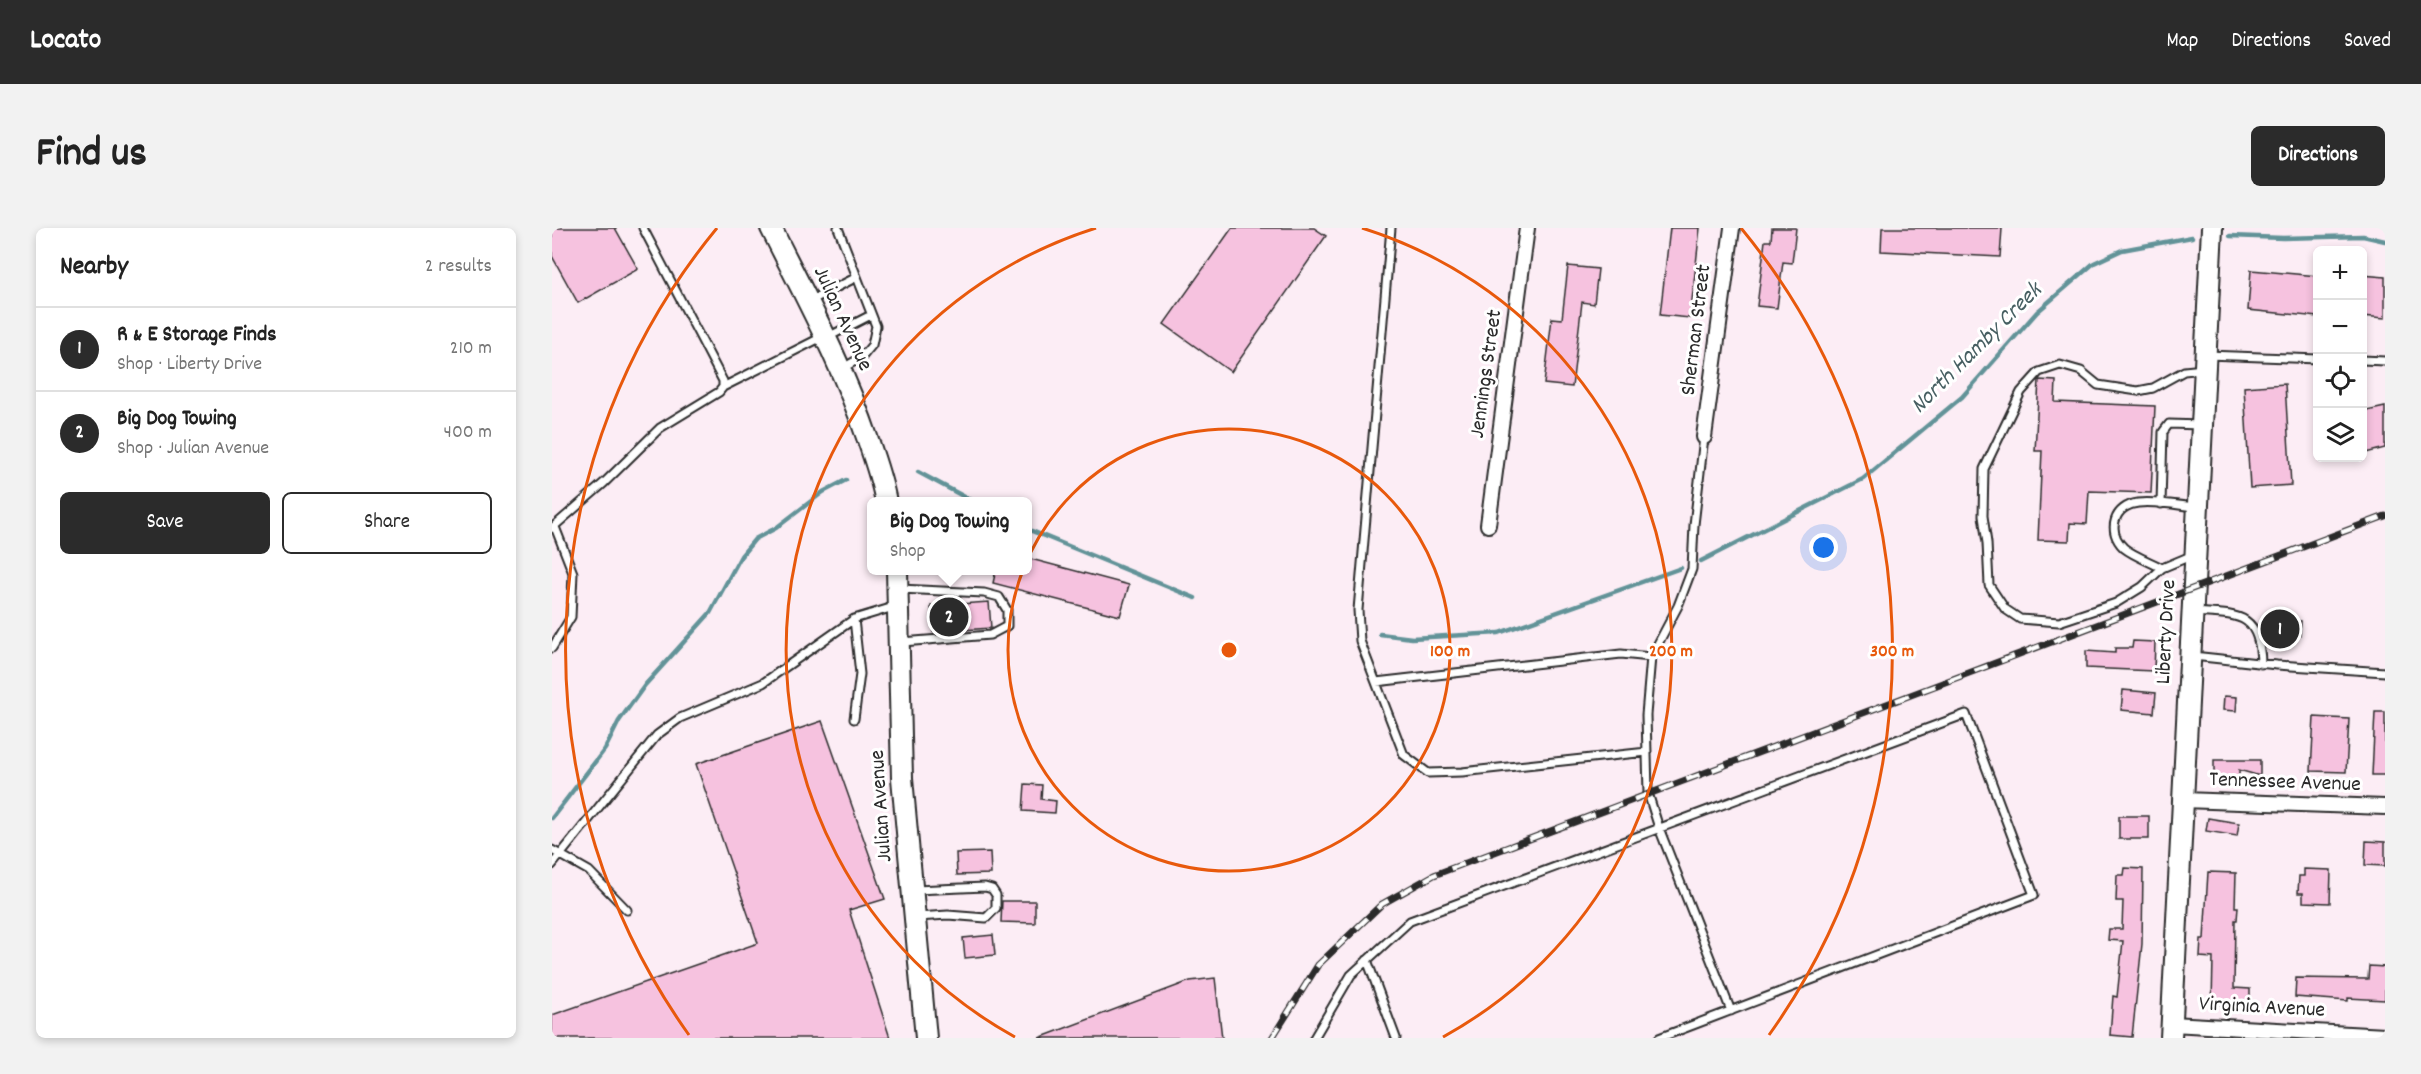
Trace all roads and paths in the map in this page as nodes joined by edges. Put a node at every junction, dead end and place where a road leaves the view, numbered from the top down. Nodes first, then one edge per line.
1 (643, 228) edge
2 (771, 228) edge
3 (838, 228) edge
4 (1391, 228) edge
5 (1527, 228) edge
6 (1732, 228) edge
7 (2212, 228) edge
8 (857, 277) junction
9 (808, 302) junction
10 (872, 315) junction
11 (825, 337) junction
12 (2313, 359) edge
13 (2367, 360) edge
14 (2385, 361) edge
15 (2204, 362) junction
16 (840, 370) junction
17 (723, 387) junction
18 (2201, 425) junction
19 (1704, 437) joint
20 (885, 497) edge
21 (2161, 504) junction
22 (2198, 507) junction
23 (1488, 525) dead end
24 (554, 528) edge
25 (2195, 555) junction
26 (2162, 568) junction
27 (898, 588) edge
28 (2192, 612) junction
29 (854, 619) junction
30 (899, 642) junction
31 (552, 648) edge
32 (2190, 656) junction
33 (1651, 657) junction
34 (2261, 664) junction
35 (2385, 672) edge
36 (1376, 682) junction
37 (854, 719) dead end
38 (1647, 752) junction
39 (2183, 800) junction
40 (2385, 807) edge
41 (1659, 828) junction
42 (552, 850) edge
43 (561, 856) junction
44 (552, 865) edge
45 (912, 890) junction
46 (627, 910) dead end
47 (914, 918) junction
48 (1367, 960) junction
49 (1731, 1011) junction
50 (2171, 1031) edge
51 (2385, 1036) edge
52 (926, 1038) edge
53 (1314, 1038) edge
54 (1396, 1038) edge
55 (1659, 1038) edge

1 - 17 lane
2 - 9 street, Julian Avenue
3 - 8 lane
4 - 36 lane
5 - 23 street, Jennings Street
6 - 19 street, Sherman Street
7 - 15 street, Liberty Drive
8 - 9 lane
8 - 10 lane
9 - 11 street, Julian Avenue
10 - 11 lane
10 - 16 lane
11 - 16 street, Julian Avenue
11 - 17 lane
12 - 15 lane
13 - 14 lane
15 - 18 street, Liberty Drive
15 - 26 lane
16 - 20 street, Julian Avenue
17 - 24 lane
18 - 21 lane
18 - 22 street, Liberty Drive
19 - 33 lane
21 - 22 lane
21 - 26 lane
22 - 25 street, Liberty Drive
24 - 31 lane
25 - 26 lane
25 - 28 street, Liberty Drive
27 - 29 lane
27 - 30 street, Julian Avenue
27 - 30 lane
28 - 32 street, Liberty Drive
28 - 34 lane
29 - 37 lane
29 - 43 lane
30 - 45 street, Julian Avenue
32 - 34 lane
32 - 39 street, Liberty Drive
33 - 36 lane
33 - 38 lane
34 - 35 lane
36 - 38 lane
38 - 41 lane
39 - 40 street, Tennessee Avenue
39 - 50 street, Liberty Drive
41 - 48 lane
41 - 49 lane
41 - 49 lane
42 - 43 lane
43 - 44 lane
43 - 46 lane
45 - 47 street, Julian Avenue
45 - 47 lane
47 - 52 street, Julian Avenue
48 - 53 lane
48 - 54 lane
49 - 55 lane
50 - 51 street, Virginia Avenue

